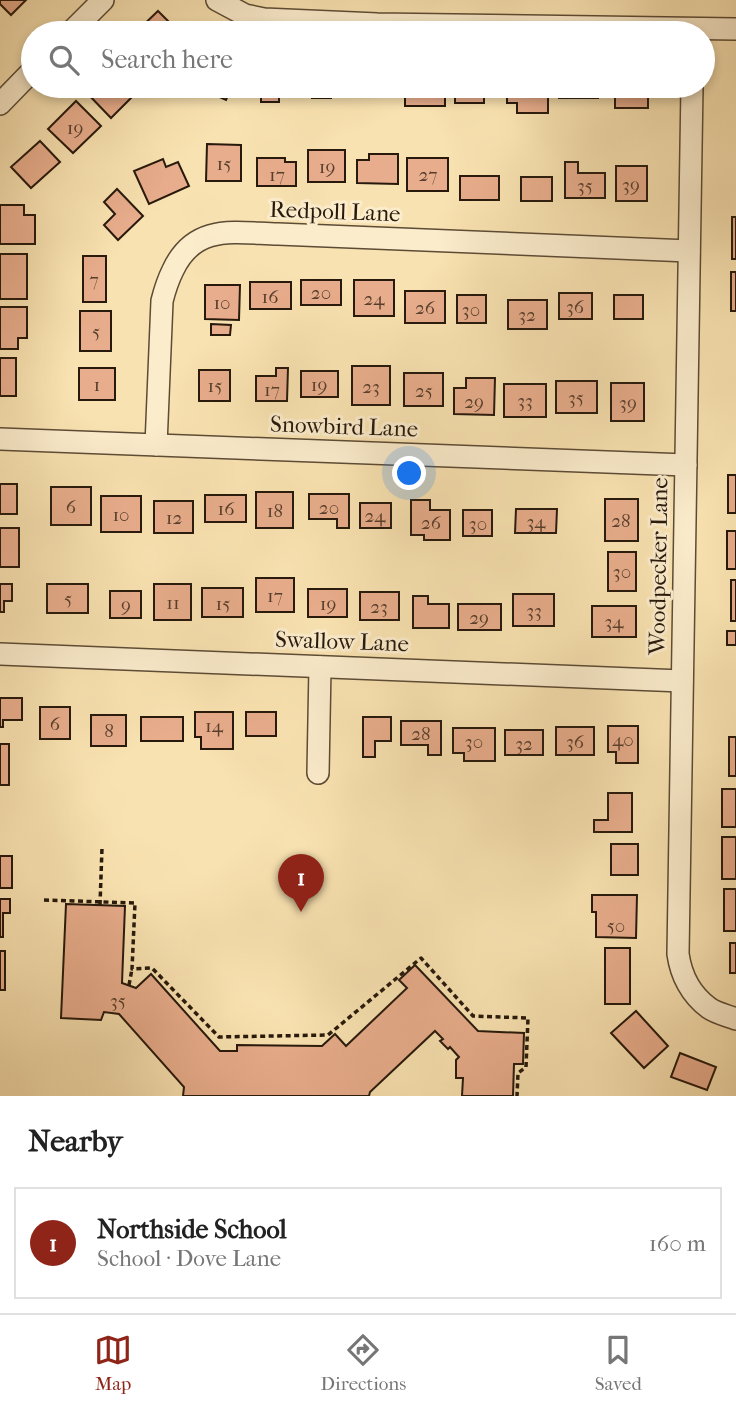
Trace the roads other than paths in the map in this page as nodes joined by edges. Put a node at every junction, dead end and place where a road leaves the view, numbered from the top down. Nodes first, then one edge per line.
1 (103, 0) edge
2 (217, 0) edge
3 (82, 21) edge
4 (320, 21) edge
5 (736, 29) edge
6 (715, 30) edge
7 (21, 83) edge
8 (692, 98) edge
9 (0, 104) edge
10 (689, 251) junction
11 (0, 439) edge
12 (156, 445) junction
13 (686, 465) junction
14 (0, 654) edge
15 (320, 667) junction
16 (682, 681) junction
17 (318, 773) dead end
18 (736, 1019) edge

1 - 3 street
2 - 4 street
5 - 6 street
7 - 9 street
8 - 10 street, Woodpecker Lane
10 - 12 street, Redpoll Lane
10 - 13 street, Woodpecker Lane
11 - 12 street, Snowbird Lane
12 - 13 street, Snowbird Lane
13 - 16 street, Woodpecker Lane
14 - 15 street, Swallow Lane
15 - 16 street, Swallow Lane
15 - 17 street
16 - 18 street, Woodpecker Lane

